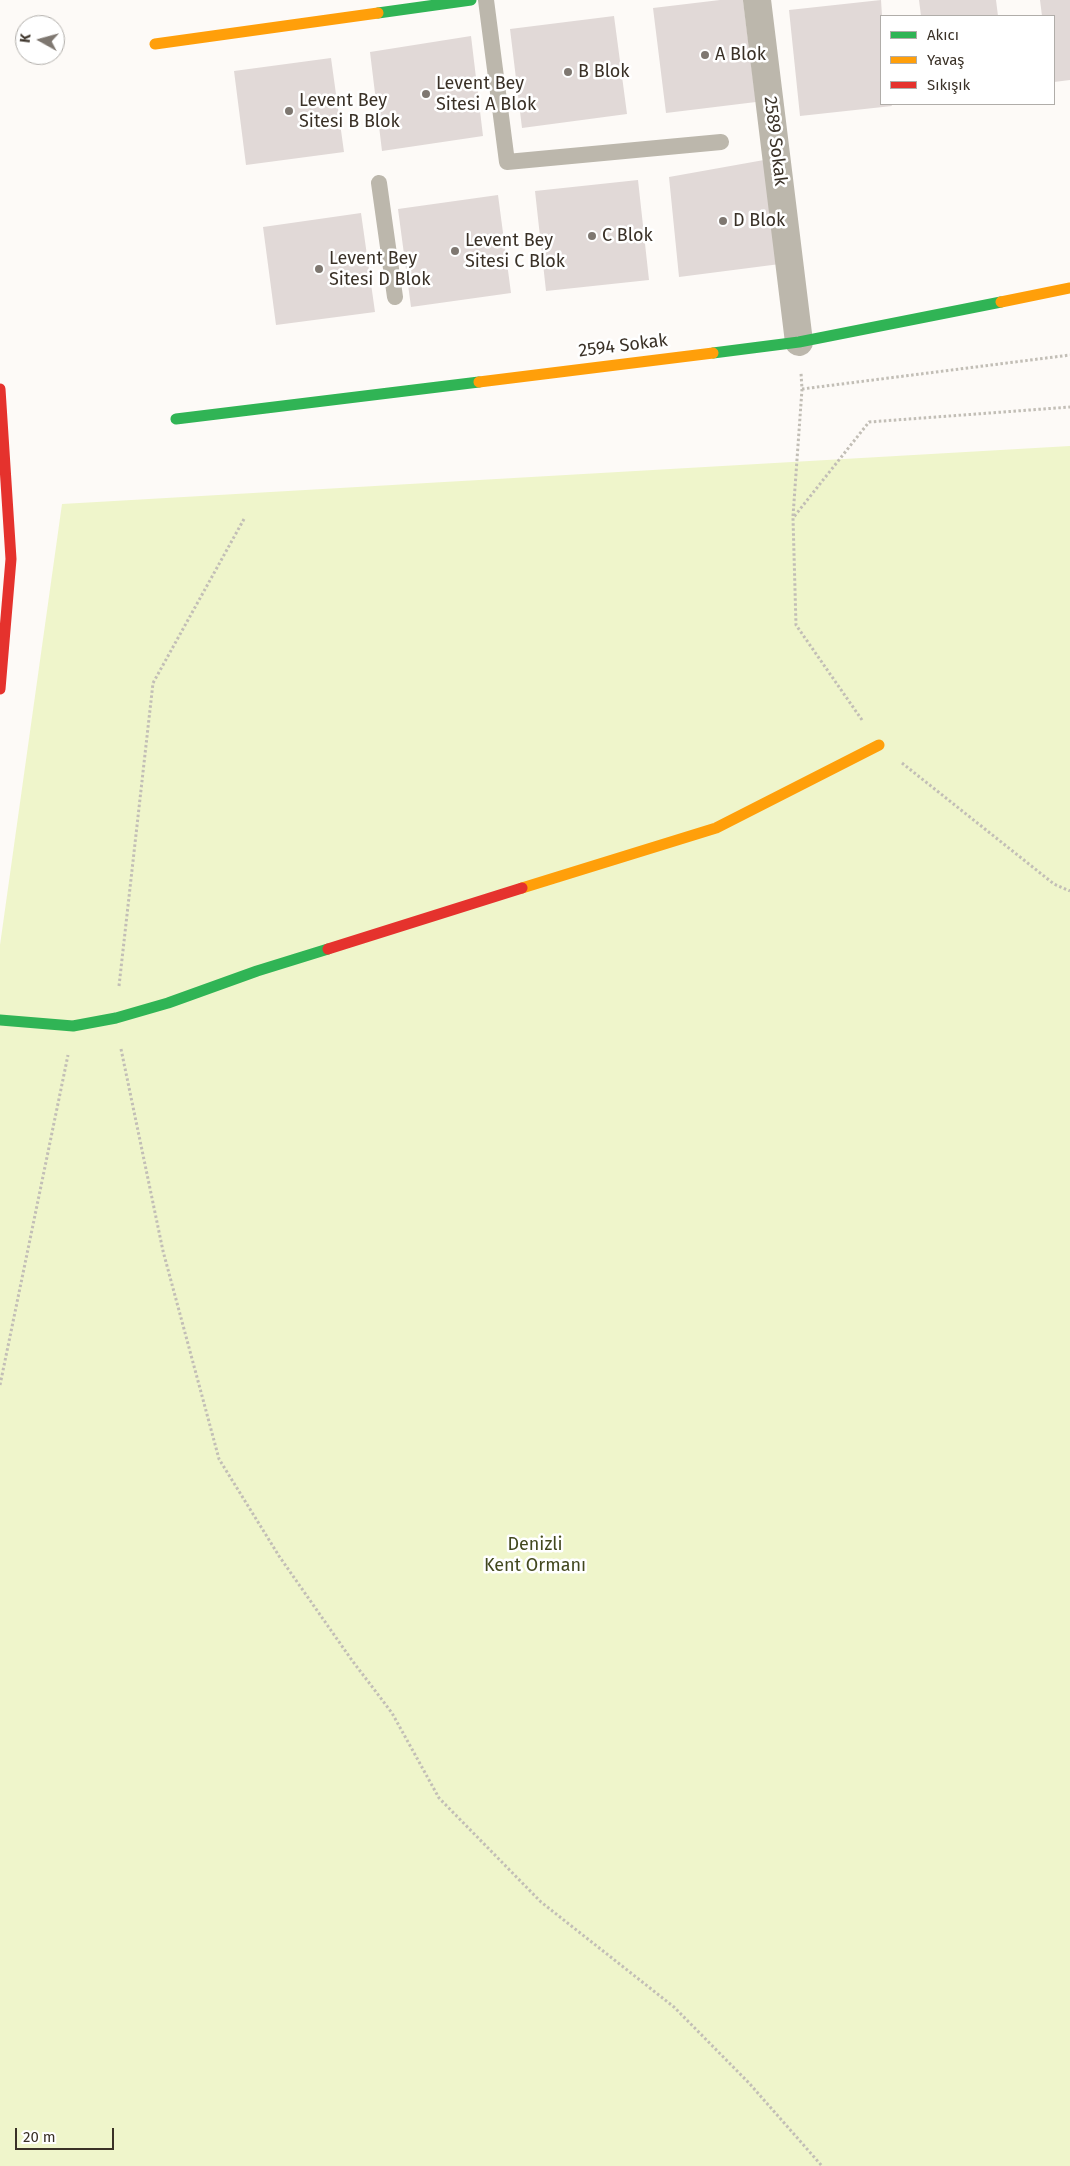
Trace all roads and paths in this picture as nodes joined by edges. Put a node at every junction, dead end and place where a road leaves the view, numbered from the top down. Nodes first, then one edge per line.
1 (471, 0) edge
2 (486, 0) edge
3 (757, 0) edge
4 (155, 44) dead end
5 (721, 142) dead end
6 (379, 183) dead end
7 (1070, 288) edge
8 (395, 297) dead end
9 (799, 342) junction
10 (1070, 355) edge
11 (0, 389) edge
12 (802, 389) junction
13 (1070, 407) edge
14 (176, 419) dead end
15 (244, 518) dead end
16 (793, 518) junction
17 (0, 690) edge
18 (879, 745) junction
19 (1070, 891) edge
20 (116, 1018) junction
21 (5, 1021) edge
22 (74, 1026) junction
23 (0, 1386) edge
24 (822, 2166) edge

1 - 4 street
2 - 5 lane
3 - 9 street, 2589 Sokak
6 - 8 lane
7 - 9 street, 2594 Sokak
9 - 12 path
9 - 14 street, 2594 Sokak
10 - 12 path
11 - 17 street
12 - 16 path
13 - 16 path
15 - 20 path
16 - 18 path
18 - 19 path
18 - 20 street
20 - 22 street
20 - 24 path
21 - 22 street
22 - 23 path

